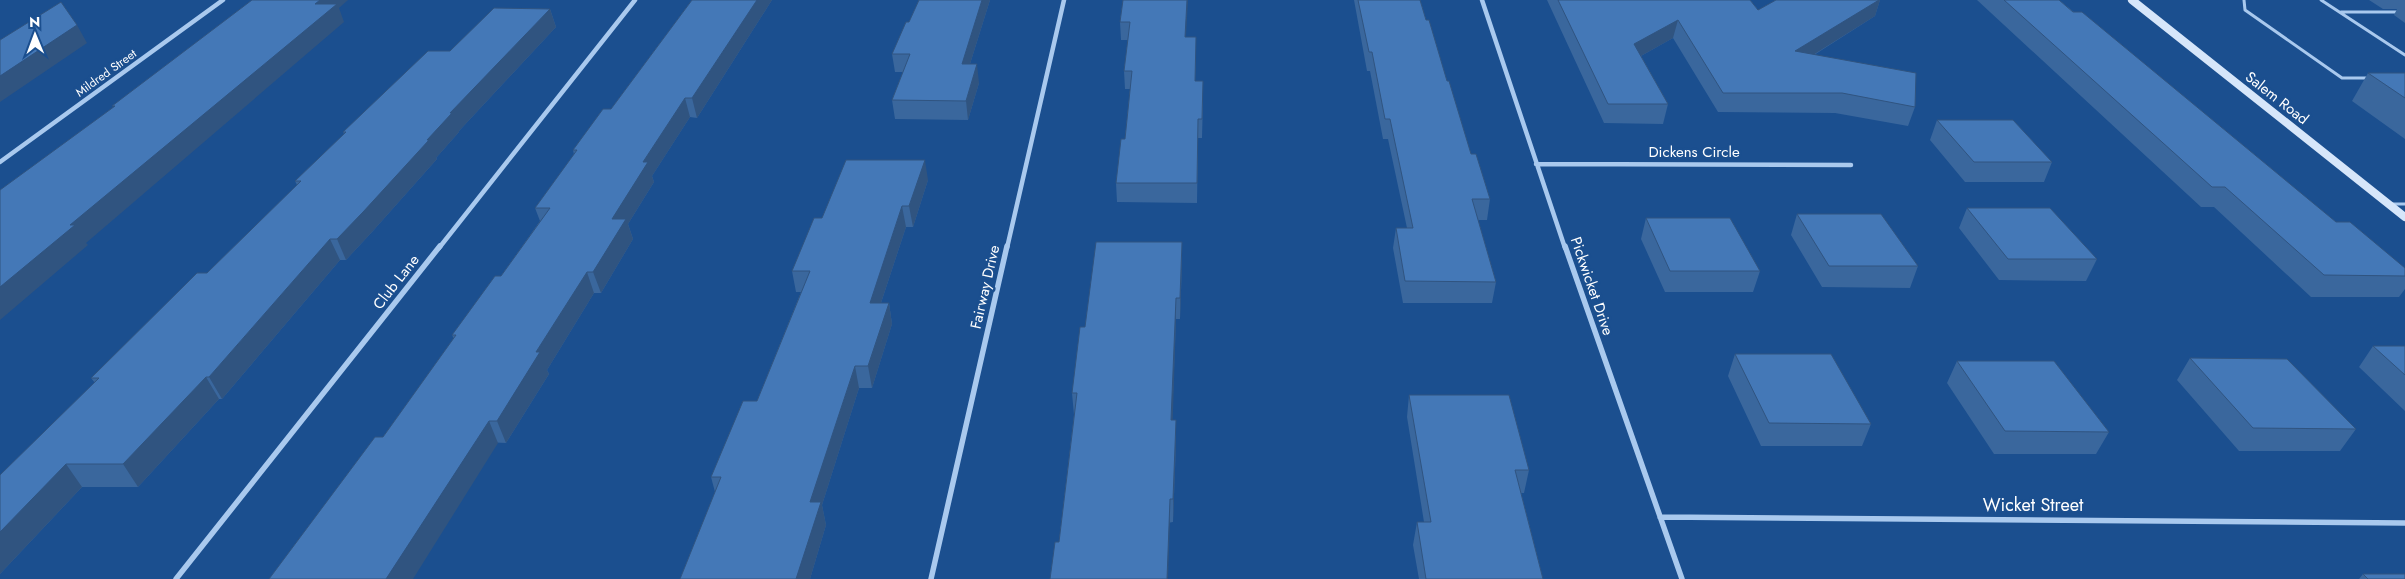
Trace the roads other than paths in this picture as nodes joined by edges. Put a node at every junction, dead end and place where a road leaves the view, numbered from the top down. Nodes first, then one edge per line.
1 (223, 0) edge
2 (636, 0) edge
3 (1064, 0) edge
4 (1482, 0) edge
5 (2132, 0) edge
6 (2244, 0) edge
7 (2321, 0) edge
8 (2341, 12) junction
9 (2405, 12) edge
10 (2405, 55) edge
11 (2378, 78) edge
12 (0, 162) edge
13 (1536, 164) junction
14 (1851, 166) dead end
15 (2389, 204) junction
16 (2405, 204) edge
17 (2405, 217) edge
18 (1660, 517) junction
19 (2405, 523) edge
20 (176, 579) edge
21 (931, 579) edge
22 (1682, 579) edge

1 - 12 street, Mildred Street
2 - 20 street, Club Lane
3 - 21 street, Fairway Drive
4 - 13 street, Pickwicket Drive
5 - 15 main road, Salem Road
6 - 11 lane
7 - 8 lane
8 - 9 lane
8 - 10 lane
13 - 14 street, Dickens Circle
13 - 18 street, Pickwicket Drive
15 - 16 lane
15 - 17 main road, Salem Road
18 - 19 street, Wicket Street
18 - 22 street, Pickwicket Drive

